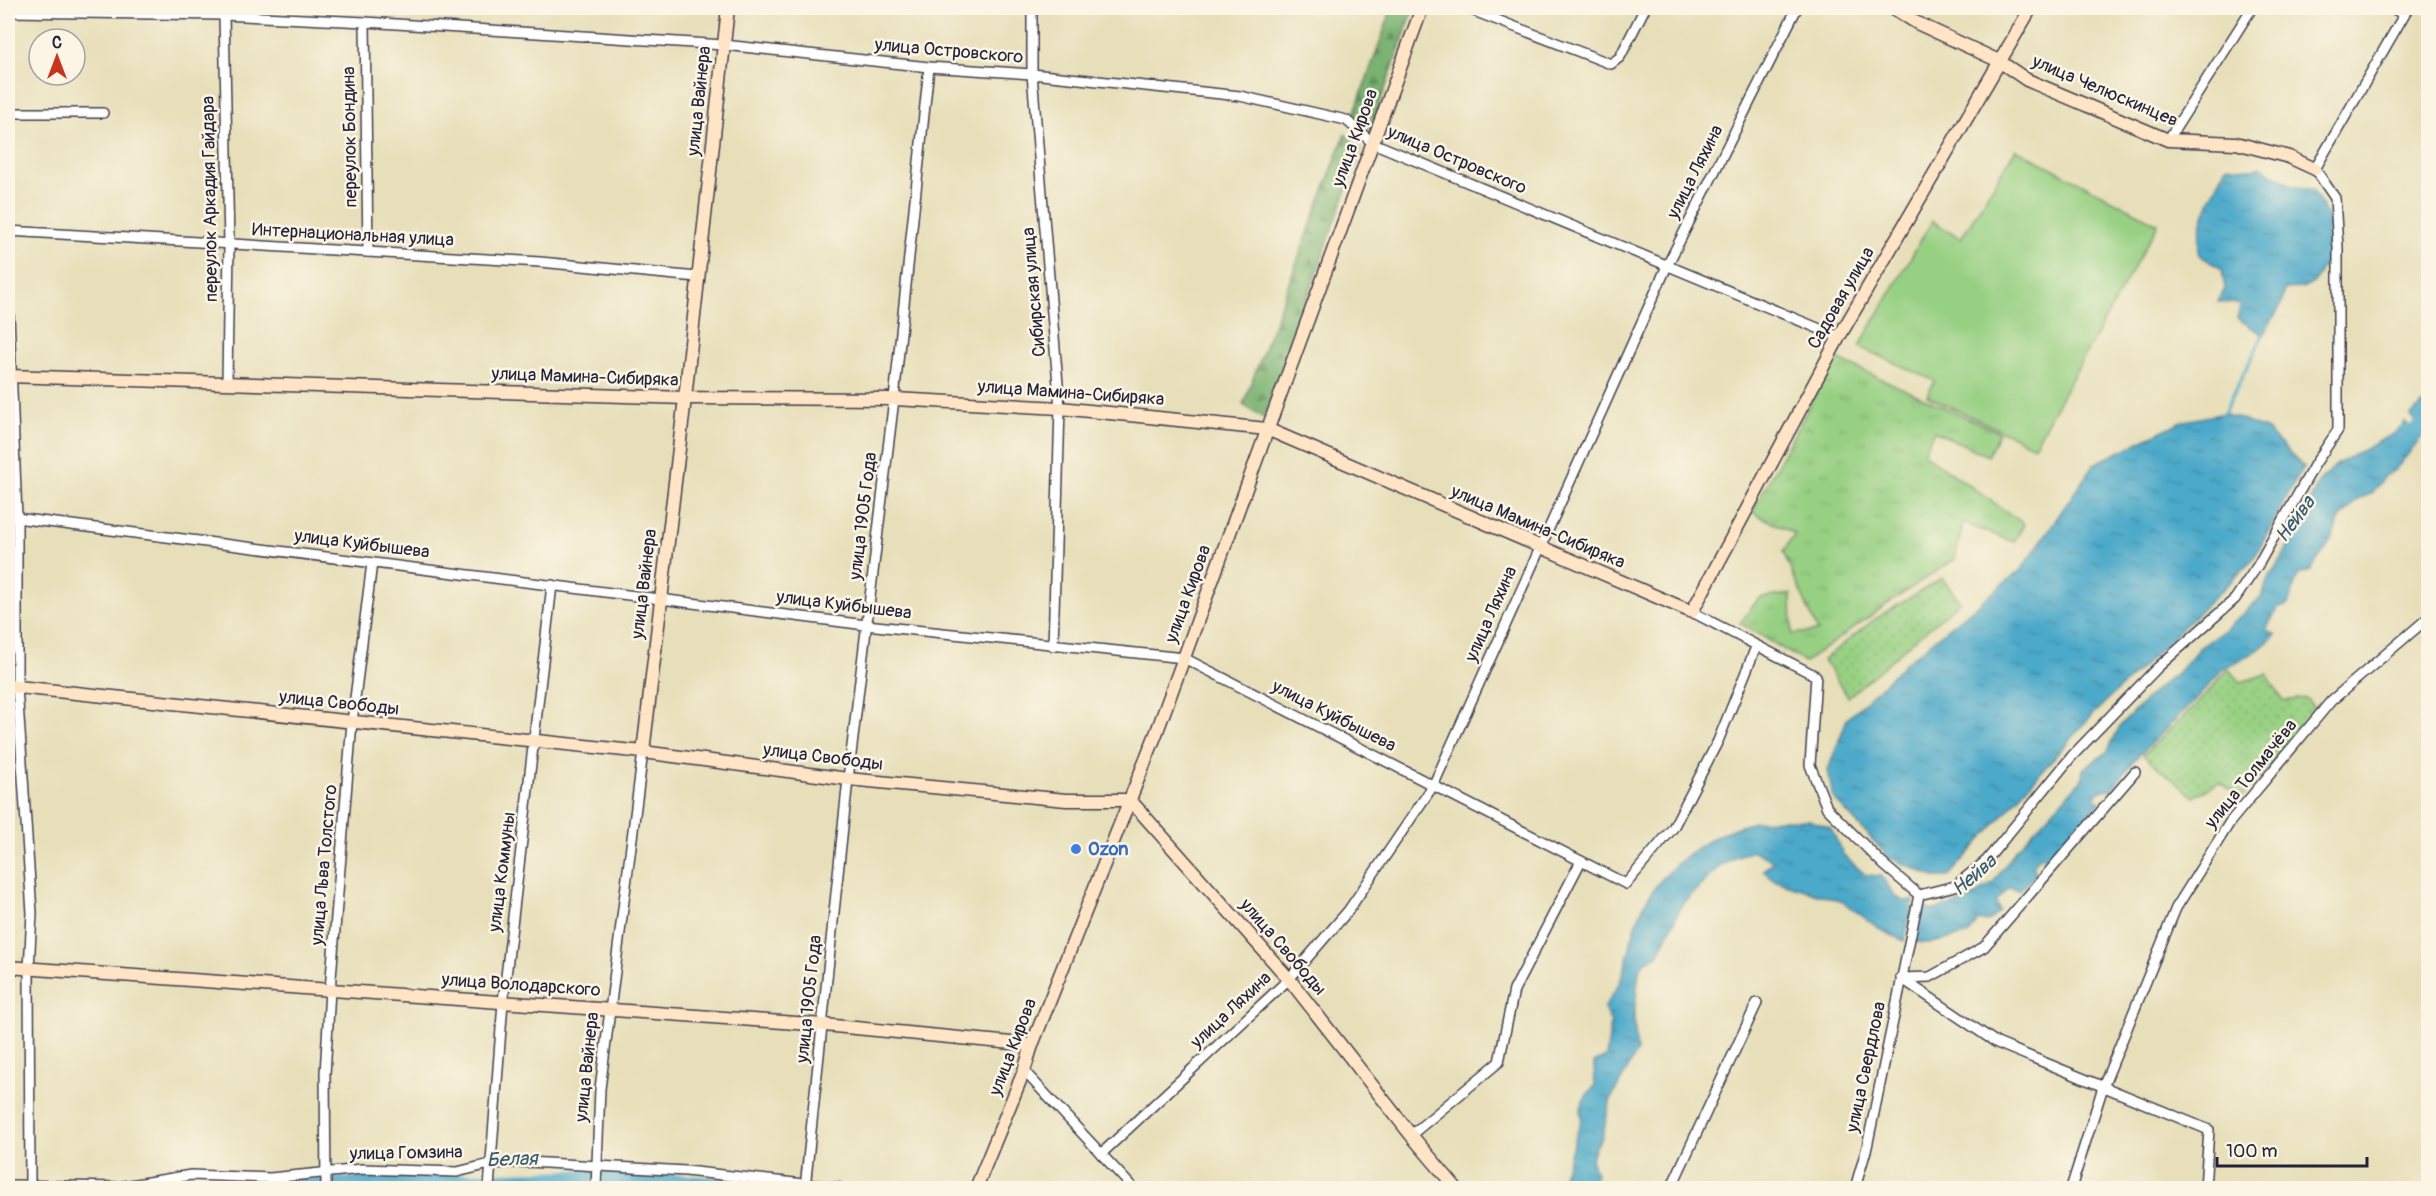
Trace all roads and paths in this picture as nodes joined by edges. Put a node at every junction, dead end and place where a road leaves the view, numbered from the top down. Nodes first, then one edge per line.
1 (728, 8) edge
2 (1032, 8) edge
3 (1422, 8) edge
4 (1466, 8) edge
5 (1645, 8) edge
6 (1797, 8) edge
7 (1893, 8) edge
8 (2031, 8) edge
9 (2252, 8) edge
10 (2392, 8) edge
11 (2405, 11) edge
12 (8, 12) edge
13 (224, 15) junction
14 (365, 21) junction
15 (724, 45) junction
16 (1999, 61) junction
17 (929, 67) junction
18 (1032, 74) junction
19 (8, 112) edge
20 (103, 113) dead end
21 (2168, 140) junction
22 (1372, 143) junction
23 (2315, 169) junction
24 (8, 231) edge
25 (230, 244) junction
26 (368, 252) junction
27 (1667, 266) junction
28 (697, 277) junction
29 (8, 289) edge
30 (1839, 338) junction
31 (10, 376) edge
32 (226, 383) junction
33 (685, 398) junction
34 (894, 399) junction
35 (1060, 408) junction
36 (1267, 429) junction
37 (12, 517) edge
38 (1539, 548) junction
39 (372, 563) junction
40 (552, 585) junction
41 (660, 598) junction
42 (1692, 612) junction
43 (2428, 618) edge
44 (867, 625) junction
45 (1053, 646) junction
46 (1756, 646) junction
47 (1184, 658) junction
48 (12, 686) edge
49 (352, 722) junction
50 (534, 742) junction
51 (643, 752) junction
52 (2135, 772) dead end
53 (848, 779) junction
54 (1433, 786) junction
55 (1131, 800) junction
56 (1581, 861) junction
57 (1919, 895) junction
58 (8, 967) edge
59 (29, 969) junction
60 (1901, 978) junction
61 (1289, 979) junction
62 (330, 990) junction
63 (503, 1002) junction
64 (1757, 1003) dead end
65 (611, 1009) junction
66 (824, 1025) junction
67 (1032, 1045) junction
68 (1024, 1071) junction
69 (2103, 1087) junction
70 (1411, 1135) junction
71 (1101, 1154) junction
72 (490, 1164) junction
73 (597, 1165) junction
74 (326, 1172) junction
75 (8, 1185) edge
76 (30, 1185) junction
77 (805, 1186) edge
78 (118, 1188) edge
79 (326, 1188) edge
80 (489, 1188) edge
81 (596, 1188) edge
82 (840, 1188) edge
83 (976, 1188) edge
84 (1133, 1188) edge
85 (1456, 1188) edge
86 (1676, 1188) edge
87 (1855, 1188) edge
88 (2071, 1188) edge
89 (2205, 1188) edge

1 - 15 main road, улица Вайнера
2 - 18 street, Сибирская улица
3 - 22 main road, улица Кирова
4 - 5 street
6 - 27 street, улица Ляхина
7 - 16 main road, улица Челюскинцев
8 - 16 main road, Садовая улица
9 - 21 street
10 - 11 street
11 - 23 street
12 - 13 street, улица Островского
13 - 14 street, улица Островского
13 - 25 street, переулок Аркадия Гайдара
14 - 15 street, улица Островского
14 - 26 street, переулок Бондина
15 - 17 street, улица Островского
15 - 28 main road, улица Вайнера
16 - 21 main road, улица Челюскинцев
16 - 30 main road, Садовая улица
17 - 18 street, улица Островского
17 - 34 street, улица 1905 Года
18 - 22 street, улица Островского
18 - 35 street, Сибирская улица
19 - 20 street
21 - 23 main road, улица Челюскинцев
22 - 27 street, улица Островского
22 - 36 main road, улица Кирова
23 - 57 street
24 - 25 street, Интернациональная улица
25 - 26 street, Интернациональная улица
25 - 32 street, переулок Аркадия Гайдара
26 - 28 street, Интернациональная улица
27 - 30 street, улица Островского
27 - 38 street, улица Ляхина
28 - 33 main road, улица Вайнера
29 - 31 street
30 - 42 main road, Садовая улица
31 - 32 main road, улица Мамина-Сибиряка
31 - 37 street
32 - 33 main road, улица Мамина-Сибиряка
33 - 34 main road, улица Мамина-Сибиряка
33 - 41 main road, улица Вайнера
34 - 35 main road, улица Мамина-Сибиряка
34 - 44 street, улица 1905 Года
35 - 36 main road, улица Мамина-Сибиряка
35 - 45 street, Сибирская улица
36 - 38 main road, улица Мамина-Сибиряка
36 - 47 main road, улица Кирова
37 - 39 street, улица Куйбышева
37 - 48 street
38 - 42 main road, улица Мамина-Сибиряка
38 - 54 street, улица Ляхина
39 - 40 street, улица Куйбышева
39 - 49 street, улица Льва Толстого
40 - 41 street, улица Куйбышева
40 - 50 street, улица Коммуны
41 - 44 street, улица Куйбышева
41 - 51 main road, улица Вайнера
42 - 46 street, улица Мамина-Сибиряка
43 - 69 street, улица Толмачёва
44 - 45 street, улица Куйбышева
44 - 53 street, улица 1905 Года
45 - 47 street, улица Куйбышева
46 - 56 street, улица Куйбышева
46 - 57 street, улица Мамина-Сибиряка
47 - 54 street, улица Куйбышева
47 - 55 main road, улица Кирова
48 - 49 main road, улица Свободы
48 - 59 street
49 - 50 main road, улица Свободы
49 - 62 street, улица Льва Толстого
50 - 51 main road, улица Свободы
50 - 63 street, улица Коммуны
51 - 53 main road, улица Свободы
51 - 65 street, улица Вайнера
52 - 60 street
53 - 55 main road, улица Свободы
53 - 66 street, улица 1905 Года
54 - 56 street, улица Куйбышева
54 - 61 street, улица Ляхина
55 - 61 main road, улица Свободы
55 - 67 main road, улица Кирова
56 - 70 street
57 - 60 street, улица Свердлова
58 - 59 main road, улица Володарского
59 - 62 main road, улица Володарского
59 - 76 street
60 - 69 street
60 - 87 street, улица Свердлова
61 - 70 main road, улица Свободы
61 - 71 street, улица Ляхина
62 - 63 main road, улица Володарского
62 - 74 street, улица Льва Толстого
63 - 65 main road, улица Володарского
63 - 72 street, улица Коммуны
64 - 86 street
65 - 66 main road, улица Володарского
65 - 73 street, улица Вайнера
66 - 67 main road, улица Володарского
66 - 77 street, улица 1905 Года
67 - 68 main road, улица Кирова
68 - 71 street
68 - 83 main road, улица Кирова
69 - 88 street, улица Толмачёва
69 - 89 street
70 - 85 main road, улица Свободы
71 - 84 street
72 - 73 street, улица Гомзина
72 - 74 street, улица Гомзина
72 - 80 street, улица Коммуны
73 - 77 street, улица Гомзина
73 - 81 street, улица Вайнера
74 - 78 street, улица Гомзина
74 - 79 street, улица Льва Толстого
75 - 76 street, улица Гомзина
76 - 78 street, улица Гомзина
77 - 82 street, улица Гомзина

